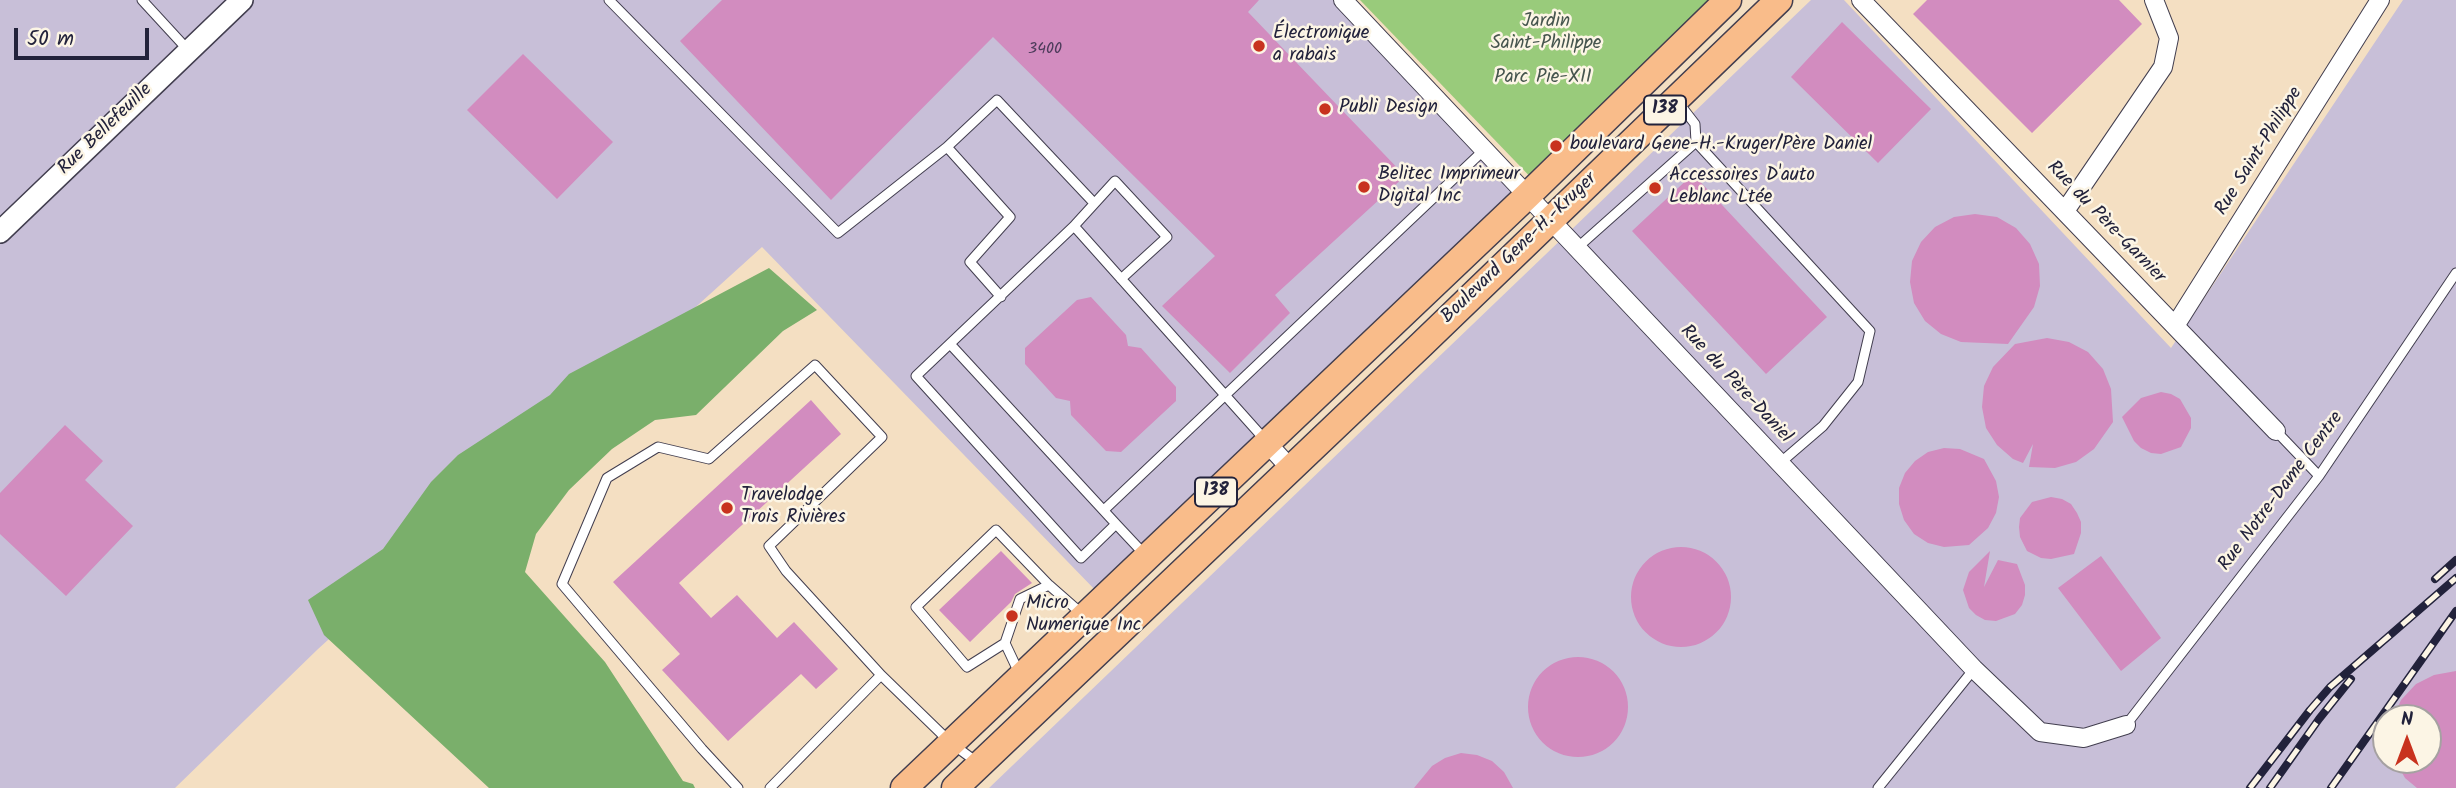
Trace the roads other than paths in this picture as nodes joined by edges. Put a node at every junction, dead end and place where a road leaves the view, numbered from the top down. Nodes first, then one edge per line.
1 (142, 0) edge
2 (242, 0) edge
3 (609, 0) edge
4 (1343, 0) edge
5 (1728, 0) edge
6 (1779, 0) edge
7 (1861, 0) edge
8 (2154, 0) edge
9 (2380, 0) edge
10 (189, 51) junction
11 (1676, 99) junction
12 (1696, 142) junction
13 (947, 147) junction
14 (1484, 150) junction
15 (1527, 196) junction
16 (1094, 202) junction
17 (2065, 212) junction
18 (1550, 220) junction
19 (1073, 226) junction
20 (0, 232) edge
21 (1577, 248) junction
22 (2456, 273) edge
23 (1121, 279) junction
24 (1001, 297) junction
25 (2175, 326) junction
26 (951, 345) junction
27 (1225, 395) junction
28 (2276, 431) joint
29 (1267, 443) junction
30 (1780, 463) junction
31 (1291, 469) junction
32 (2319, 476) junction
33 (1104, 510) junction
34 (1116, 524) junction
35 (1147, 557) junction
36 (1049, 585) junction
37 (1085, 616) junction
38 (1005, 643) junction
39 (1974, 670) junction
40 (881, 675) junction
41 (1021, 677) junction
42 (2126, 725) joint
43 (951, 744) junction
44 (979, 764) junction
45 (738, 788) edge
46 (770, 788) edge
47 (904, 788) edge
48 (954, 788) edge
49 (1878, 788) edge

1 - 10 lane
2 - 10 street, Rue Bellefeuille
3 - 13 lane
4 - 14 street, Rue du Père-Daniel
5 - 15 main road, Boulevard Gene-H.-Kruger / 138
6 - 11 main road, Boulevard Gene-H.-Kruger / 138
7 - 17 street, Rue du Père-Garnier
8 - 17 street
9 - 25 street, Rue Saint-Philippe
10 - 20 street, Rue Bellefeuille
11 - 12 lane
11 - 18 main road, Boulevard Gene-H.-Kruger / 138
12 - 21 lane
12 - 30 lane
13 - 16 lane
13 - 24 lane
14 - 15 street, Rue du Père-Daniel
14 - 27 lane
15 - 18 street, Rue du Père-Daniel
15 - 29 main road, Boulevard Gene-H.-Kruger / 138
16 - 19 lane
16 - 23 lane
17 - 25 street, Rue du Père-Garnier
18 - 21 street, Rue du Père-Daniel
18 - 31 main road, Boulevard Gene-H.-Kruger / 138
19 - 23 lane
19 - 24 lane
21 - 30 street, Rue du Père-Daniel
22 - 32 lane, Rue Notre-Dame Centre
23 - 27 lane
24 - 26 lane
25 - 28 street, Rue du Père-Garnier
26 - 33 lane
26 - 34 lane
27 - 29 lane
27 - 33 lane
28 - 32 lane, Rue du Père-Garnier
29 - 31 street
29 - 35 main road, Boulevard Gene-H.-Kruger / 138
30 - 39 street, Rue du Père-Daniel
31 - 44 main road, Boulevard Gene-H.-Kruger / 138
32 - 42 lane, Rue Notre-Dame Centre
33 - 34 lane
34 - 35 lane
35 - 37 main road, Boulevard Gene-H.-Kruger / 138
36 - 37 lane
36 - 38 lane
36 - 38 lane
37 - 41 main road, Boulevard Gene-H.-Kruger / 138
38 - 41 lane
39 - 42 street, Rue du Père-Daniel
39 - 49 lane
40 - 43 lane
40 - 45 lane
40 - 46 lane
41 - 43 main road, Boulevard Gene-H.-Kruger / 138
43 - 44 lane
43 - 47 main road, Boulevard Gene-H.-Kruger / 138
44 - 48 main road, Boulevard Gene-H.-Kruger / 138

